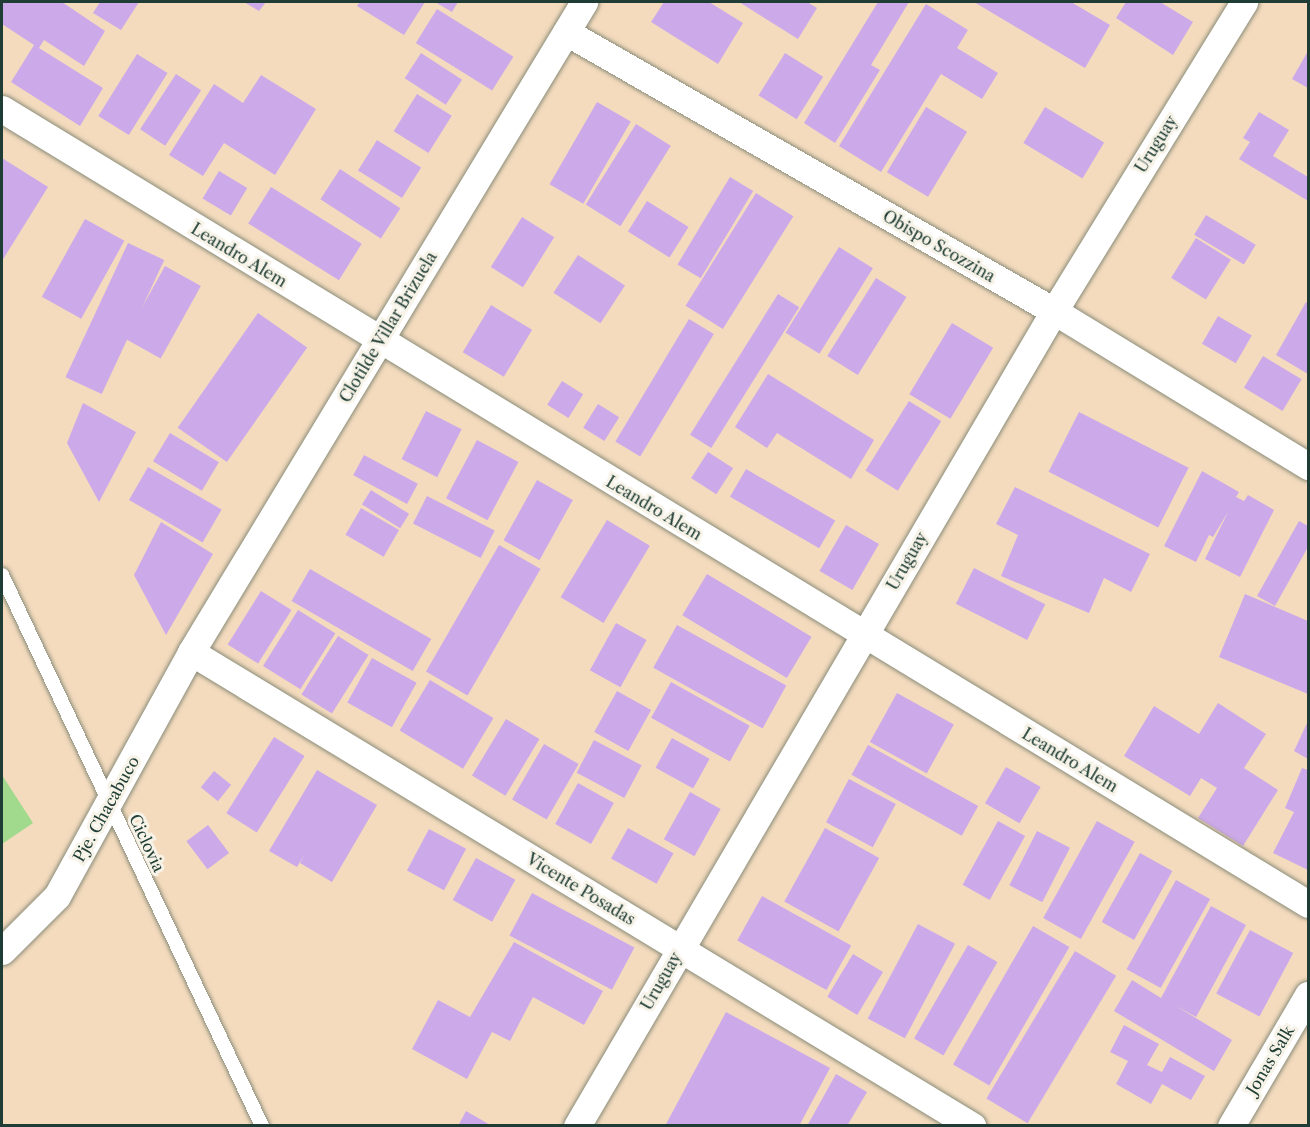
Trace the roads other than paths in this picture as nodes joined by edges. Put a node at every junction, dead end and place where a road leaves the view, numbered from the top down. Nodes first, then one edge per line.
1 (584, 2) edge
2 (1244, 2) edge
3 (566, 32) junction
4 (2, 109) edge
5 (1054, 311) junction
6 (380, 340) junction
7 (1308, 466) edge
8 (2, 575) edge
9 (863, 635) junction
10 (191, 652) junction
11 (109, 802) junction
12 (1308, 904) edge
13 (680, 948) junction
14 (2, 951) edge
15 (1308, 995) edge
16 (262, 1125) edge
17 (577, 1125) edge
18 (972, 1125) edge
19 (1231, 1125) edge

1 - 3 street, Clotilde Villar Brizuela
2 - 5 street, Uruguay
3 - 5 street, Obispo Scozzina
3 - 6 street, Clotilde Villar Brizuela
4 - 6 street, Leandro Alem
5 - 7 street, Obispo Scozzina
5 - 9 street, Uruguay
6 - 9 street, Leandro Alem
6 - 10 street, Clotilde Villar Brizuela
8 - 11 lane, Ciclovia
9 - 12 street, Leandro Alem
9 - 13 street, Uruguay
10 - 11 street, Pje. Chacabuco
10 - 13 street, Vicente Posadas
11 - 14 street, Pje. Chacabuco
11 - 16 lane, Ciclovia
13 - 17 street, Uruguay
13 - 18 street, Vicente Posadas
15 - 19 street, Jonas Salk

